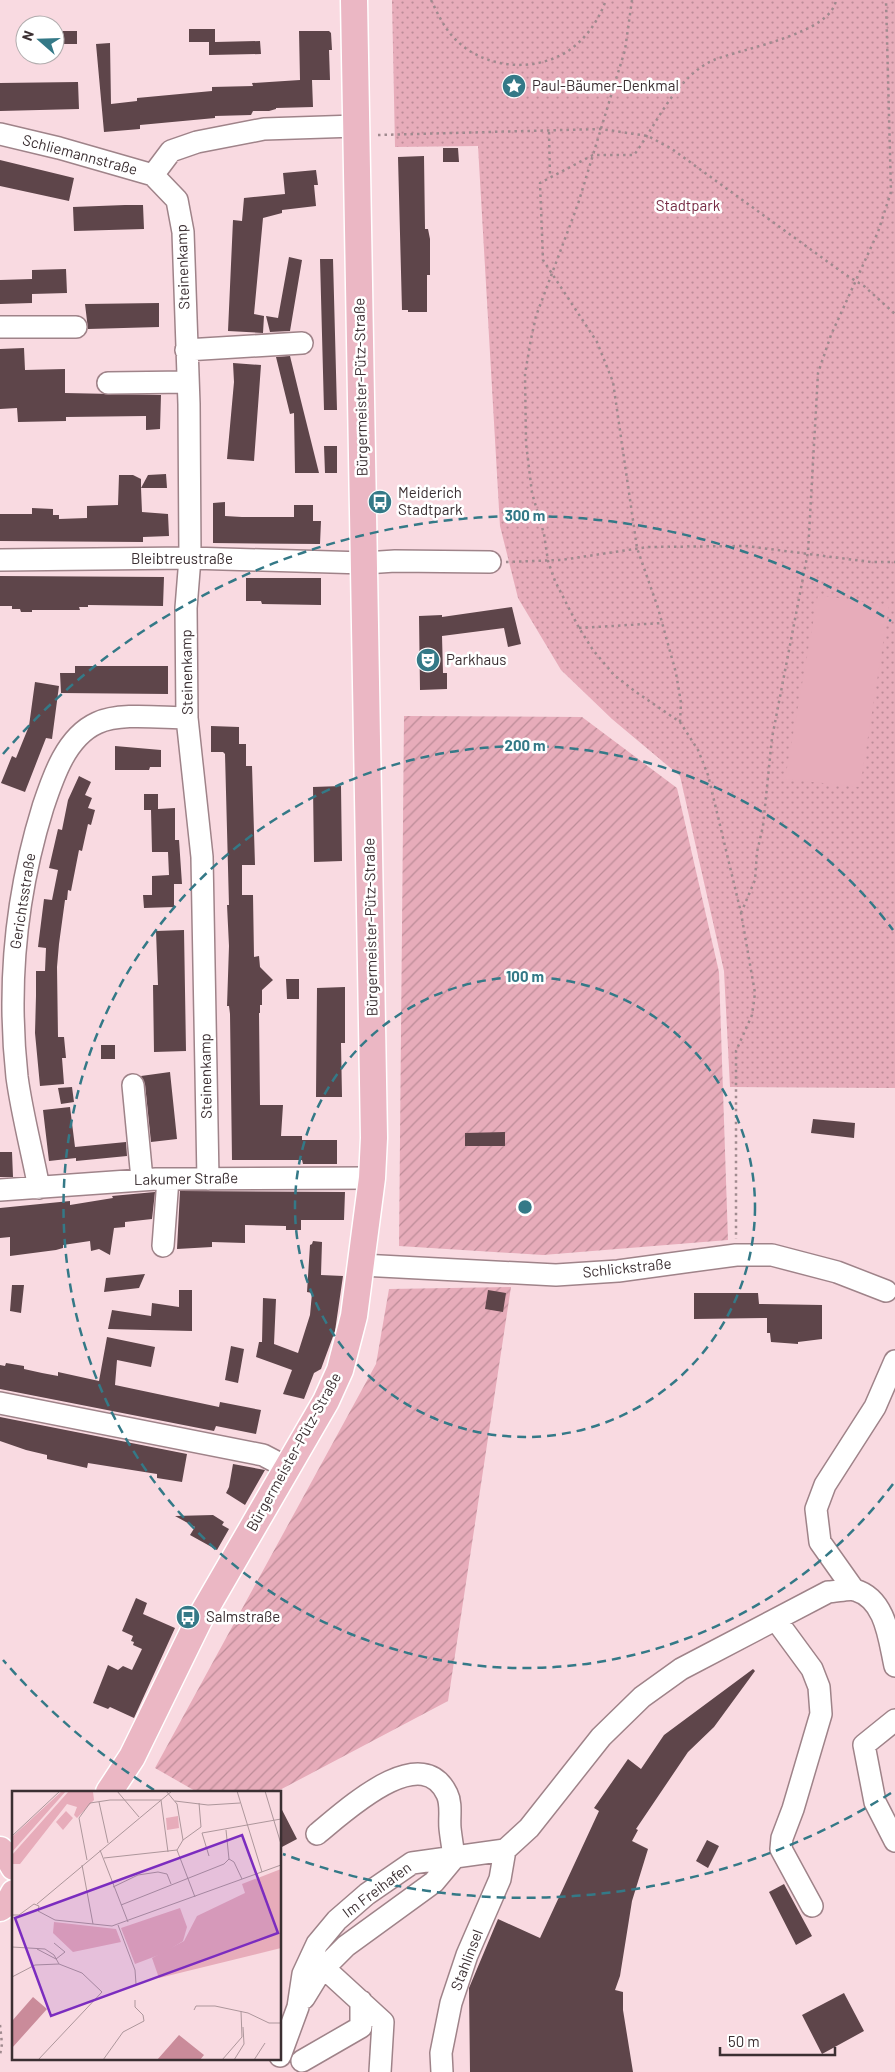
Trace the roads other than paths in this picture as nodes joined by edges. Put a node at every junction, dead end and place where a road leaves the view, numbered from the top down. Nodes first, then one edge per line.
1 (354, 0) edge
2 (356, 131) junction
3 (0, 134) edge
4 (152, 175) junction
5 (0, 327) edge
6 (76, 327) dead end
7 (302, 344) dead end
8 (186, 350) junction
9 (188, 382) junction
10 (108, 383) dead end
11 (190, 558) junction
12 (0, 560) edge
13 (490, 562) road end
14 (365, 563) junction
15 (187, 718) junction
16 (133, 1085) dead end
17 (372, 1178) junction
18 (142, 1179) junction
19 (168, 1179) junction
20 (208, 1179) junction
21 (39, 1188) junction
22 (0, 1190) edge
23 (163, 1246) dead end
24 (361, 1265) junction
25 (886, 1291) dead end
26 (895, 1362) edge
27 (0, 1403) edge
28 (286, 1467) junction
29 (854, 1590) junction
30 (776, 1620) junction
31 (895, 1666) edge
32 (895, 1720) edge
33 (110, 1791) edge
34 (317, 1834) dead end
35 (895, 1841) edge
36 (0, 1850) edge
37 (505, 1850) junction
38 (454, 1858) junction
39 (12, 1864) edge
40 (12, 1896) edge
41 (812, 1906) dead end
42 (0, 1908) edge
43 (324, 1968) junction
44 (361, 2002) junction
45 (298, 2007) junction
46 (281, 2054) edge
47 (279, 2060) edge
48 (302, 2061) dead end
49 (274, 2072) edge
50 (380, 2072) edge
51 (442, 2072) edge

1 - 2 main road, Bürgermeister-Pütz-Straße
2 - 4 street, Schliemannstraße
2 - 14 main road, Bürgermeister-Pütz-Straße
3 - 4 street, Schliemannstraße
4 - 8 street, Steinenkamp
5 - 6 street
7 - 8 street
8 - 9 street, Steinenkamp
9 - 10 street
9 - 11 street, Steinenkamp
11 - 12 street, Bleibtreustraße
11 - 14 street, Bleibtreustraße
11 - 15 street, Steinenkamp
13 - 14 street, Bleibtreustraße
14 - 17 main road, Bürgermeister-Pütz-Straße
15 - 20 street, Steinenkamp
15 - 21 street, Gerichtsstraße
16 - 18 street
17 - 20 street, Lakumer Straße
17 - 24 main road, Bürgermeister-Pütz-Straße
18 - 19 street, Lakumer Straße
18 - 21 street, Lakumer Straße
19 - 20 street, Lakumer Straße
19 - 23 street
21 - 22 street, Lakumer Straße
24 - 25 street, Schlickstraße
24 - 28 main road, Bürgermeister-Pütz-Straße
26 - 29 street
27 - 28 street
28 - 33 main road, Bürgermeister-Pütz-Straße
29 - 30 street
29 - 31 street
30 - 37 street
30 - 41 street
32 - 35 street
34 - 38 street
36 - 39 main road
37 - 38 street, Im Freihafen
37 - 51 street, Stahlinsel
38 - 43 street, Im Freihafen
38 - 45 street, Im Freihafen
40 - 42 main road
43 - 44 street
43 - 45 street, Im Freihafen
44 - 48 street
44 - 50 street
45 - 46 street, Im Freihafen
47 - 49 street, Im Freihafen

